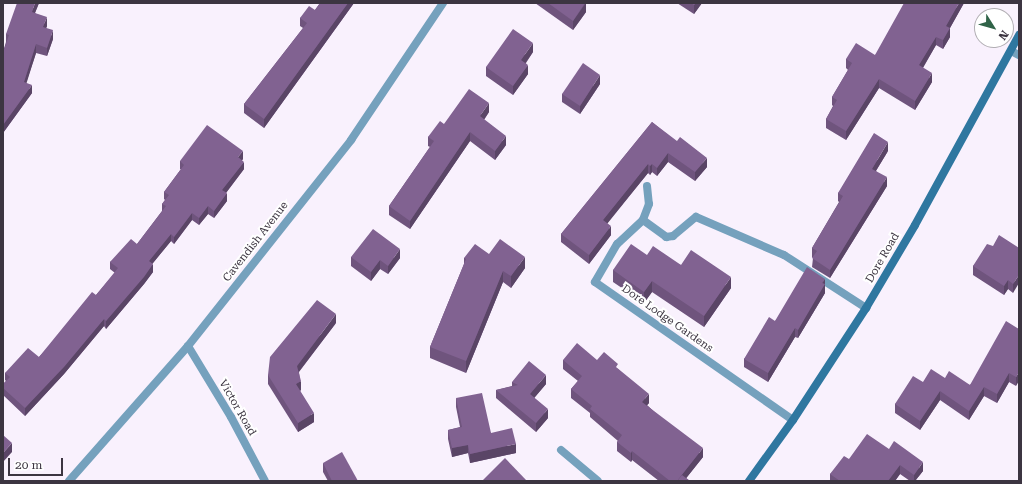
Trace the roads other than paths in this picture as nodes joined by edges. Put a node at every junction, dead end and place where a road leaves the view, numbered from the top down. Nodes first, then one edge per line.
1 (443, 3) edge
2 (1019, 36) edge
3 (1011, 51) junction
4 (1019, 55) edge
5 (647, 186) dead end
6 (643, 220) junction
7 (866, 308) junction
8 (188, 346) junction
9 (793, 420) junction
10 (561, 450) dead end
11 (69, 481) edge
12 (265, 481) edge
13 (598, 481) edge
14 (750, 481) edge

1 - 8 street, Cavendish Avenue
2 - 3 street, Dore Road
3 - 4 street
3 - 7 street, Dore Road
5 - 6 street
6 - 7 street
6 - 9 street, Dore Lodge Gardens
7 - 9 street, Dore Road
8 - 11 street, Cavendish Avenue
8 - 12 street, Victor Road
9 - 14 street, Dore Road
10 - 13 street

